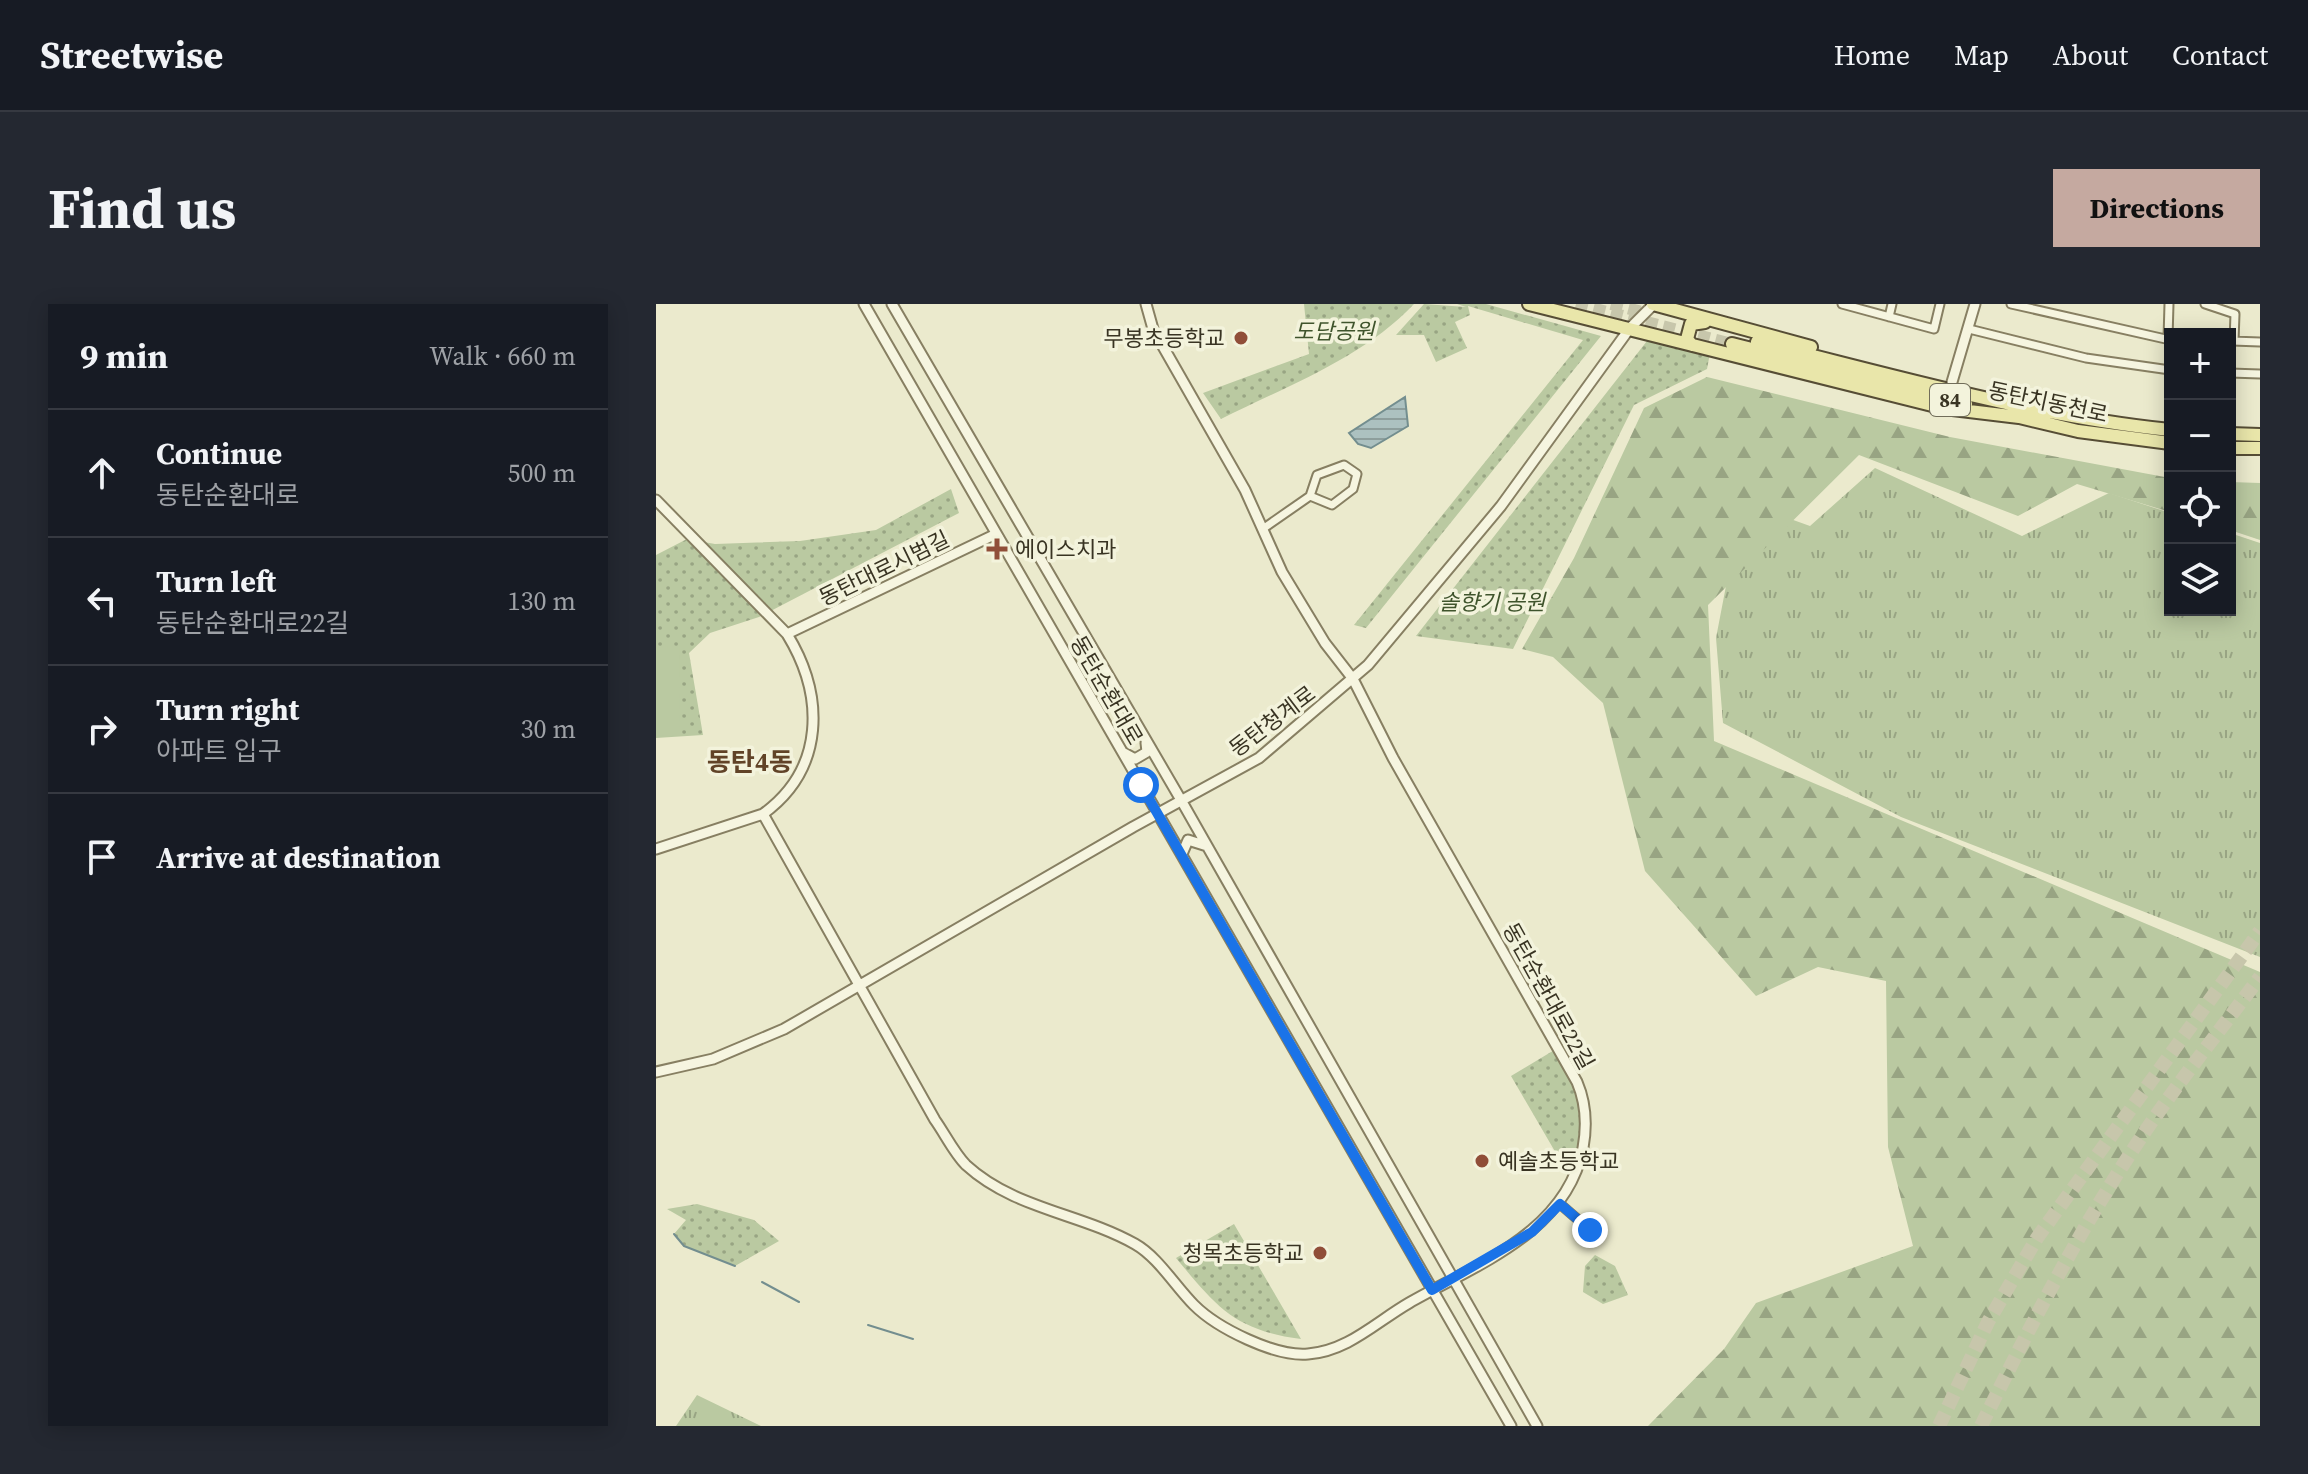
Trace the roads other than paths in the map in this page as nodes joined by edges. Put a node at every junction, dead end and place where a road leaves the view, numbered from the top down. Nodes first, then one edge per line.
1 (864, 304) edge
2 (892, 304) edge
3 (1146, 304) edge
4 (1529, 304) edge
5 (1585, 304) edge
6 (1653, 304) edge
7 (1842, 304) edge
8 (1892, 304) edge
9 (1940, 304) edge
10 (1975, 304) edge
11 (2011, 304) edge
12 (2169, 304) edge
13 (2205, 304) edge
14 (1555, 311) junction
15 (1889, 317) junction
16 (1712, 321) junction
17 (1630, 328) junction
18 (2169, 328) edge
19 (2233, 328) edge
20 (1969, 329) junction
21 (2164, 339) edge
22 (2236, 341) edge
23 (2260, 342) edge
24 (1692, 345) junction
25 (2164, 369) edge
26 (2236, 373) edge
27 (2260, 374) edge
28 (1952, 382) junction
29 (2026, 404) junction
30 (2019, 417) junction
31 (2164, 429) edge
32 (2236, 434) edge
33 (2260, 435) edge
34 (2164, 442) edge
35 (2236, 448) edge
36 (2260, 448) edge
37 (1310, 496) junction
38 (656, 500) edge
39 (1264, 528) junction
40 (996, 534) junction
41 (787, 634) junction
42 (1353, 679) junction
43 (1146, 740) junction
44 (1122, 751) junction
45 (1181, 800) junction
46 (1157, 813) junction
47 (763, 814) junction
48 (1207, 846) junction
49 (656, 849) edge
50 (1185, 860) junction
51 (860, 987) junction
52 (656, 1072) edge
53 (1560, 1204) junction
54 (1590, 1230) tunnel mouth
55 (1452, 1278) junction
56 (1432, 1290) junction
57 (1511, 1426) edge
58 (1537, 1426) edge

1 - 40 street, 동탄순환대로
2 - 43 street, 동탄순환대로
3 - 39 street, 동탄순환대로22길
4 - 14 main road
5 - 14 main road
6 - 16 main road
6 - 17 street, 동탄청계로
7 - 15 street
8 - 15 street
9 - 15 street
10 - 20 street
11 - 21 street
12 - 18 street
13 - 19 street
14 - 17 main road
16 - 24 main road
16 - 28 main road
17 - 24 main road
17 - 42 street, 동탄청계로
20 - 25 street
20 - 28 street
22 - 23 street
24 - 30 main road
26 - 27 street
28 - 29 main road
29 - 30 main road, 동탄치동천로 / 84
29 - 31 main road, 동탄치동천로 / 84
30 - 34 main road, 동탄치동천로 / 84
32 - 33 main road
35 - 36 main road
37 - 37 street
37 - 39 street
38 - 41 street
39 - 42 street, 동탄순환대로22길
40 - 41 street, 동탄대로시범길
40 - 44 street, 동탄순환대로
41 - 47 street
42 - 45 street, 동탄청계로
42 - 53 street, 동탄순환대로22길
43 - 44 street
43 - 45 street, 동탄순환대로
44 - 46 street, 동탄순환대로
45 - 46 street, 동탄청계로
45 - 48 street, 동탄순환대로
46 - 50 street, 동탄순환대로
46 - 51 street, 동탄청계로
47 - 49 street
47 - 51 street, 동탄순환대로22길
48 - 50 street
48 - 55 street, 동탄순환대로
50 - 56 street, 동탄순환대로
51 - 52 street, 동탄청계로
51 - 56 street, 동탄순환대로22길
53 - 54 street
53 - 55 street, 동탄순환대로22길
55 - 56 street, 동탄순환대로22길
55 - 58 street, 동탄순환대로
56 - 57 street, 동탄순환대로

